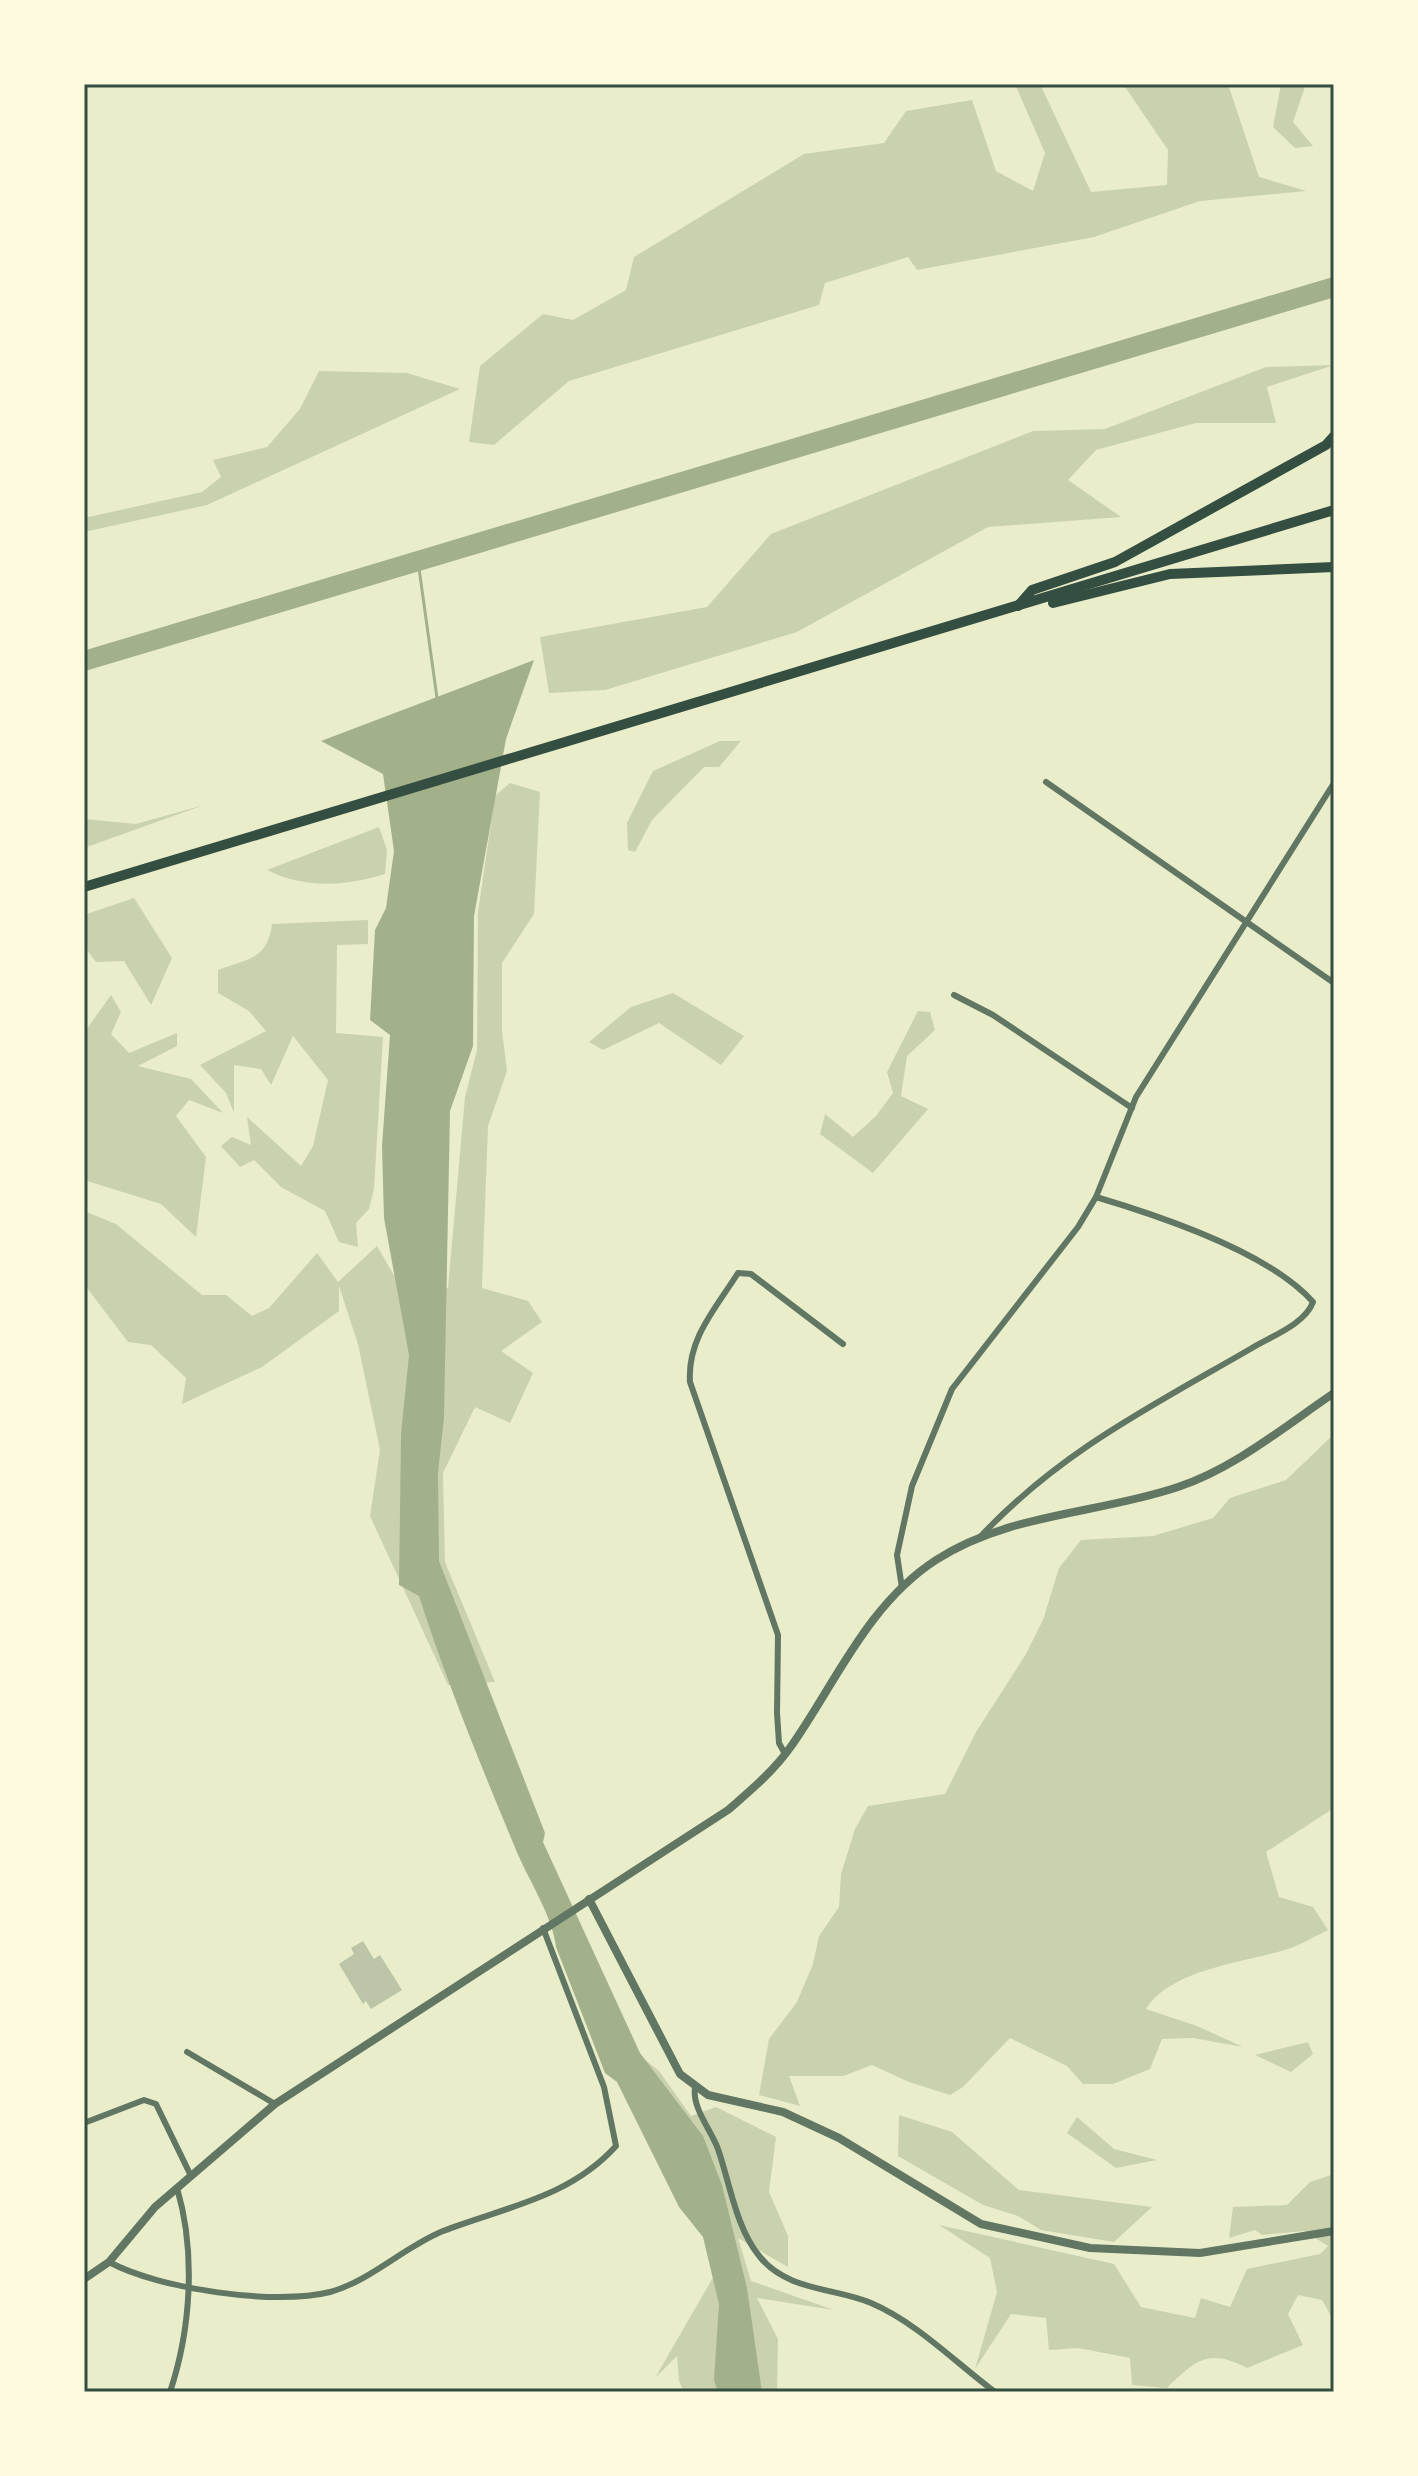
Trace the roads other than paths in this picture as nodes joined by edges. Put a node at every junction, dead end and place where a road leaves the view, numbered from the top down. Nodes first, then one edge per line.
1 (1331, 442) edge
2 (1334, 510) edge
3 (1334, 567) edge
4 (1017, 607) junction
5 (1046, 782) dead end
6 (1334, 783) edge
7 (84, 887) edge
8 (1245, 922) junction
9 (1334, 983) edge
10 (954, 995) dead end
11 (1132, 1108) junction
12 (1096, 1197) junction
13 (843, 1344) dead end
14 (1334, 1393) edge
15 (978, 1538) junction
16 (902, 1588) junction
17 (785, 1754) junction
18 (589, 1899) junction
19 (543, 1928) junction
20 (187, 2052) dead end
21 (695, 2088) junction
22 (275, 2104) junction
23 (84, 2123) edge
24 (191, 2176) junction
25 (177, 2188) junction
26 (1334, 2231) edge
27 (109, 2262) junction
28 (84, 2279) edge
29 (188, 2290) junction
30 (170, 2392) edge
31 (995, 2392) edge

1 - 4 highway
2 - 4 highway
3 - 4 highway
4 - 7 highway
5 - 8 street
6 - 8 street
8 - 9 street
8 - 11 street
10 - 11 street
11 - 12 street
12 - 15 street
12 - 16 street
13 - 17 street
14 - 15 street
15 - 16 street
16 - 17 street
17 - 18 street
18 - 19 street
18 - 21 street
19 - 22 street
19 - 29 street
20 - 22 street
21 - 26 street
21 - 31 street
22 - 24 street
23 - 24 street
24 - 25 street
25 - 27 street
25 - 29 street
27 - 28 street
27 - 29 street
29 - 30 street

